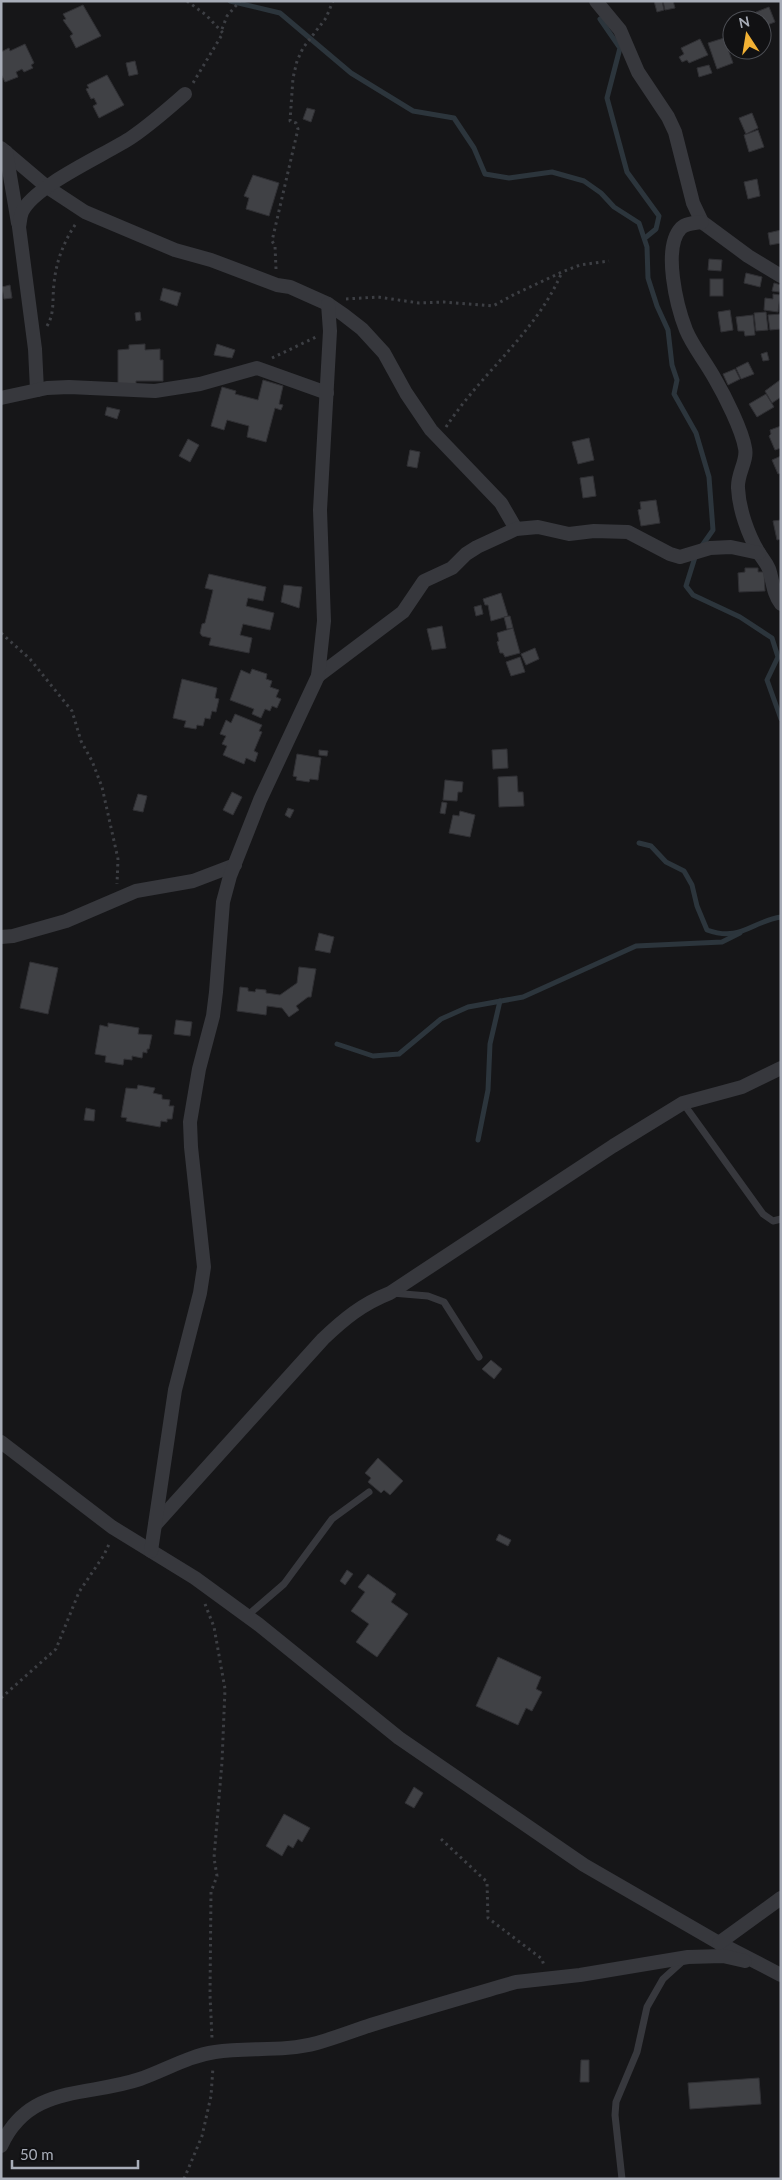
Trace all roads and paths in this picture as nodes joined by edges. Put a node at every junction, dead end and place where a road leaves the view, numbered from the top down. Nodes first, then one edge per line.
1 (187, 1) edge
2 (240, 1) edge
3 (333, 1) edge
4 (596, 1) edge
5 (222, 30) junction
6 (185, 94) joint
7 (4, 150) edge
8 (47, 187) junction
9 (85, 212) junction
10 (702, 222) junction
11 (19, 227) junction
12 (609, 261) dead end
13 (562, 272) junction
14 (781, 276) edge
15 (277, 284) junction
16 (328, 304) junction
17 (51, 319) dead end
18 (330, 331) junction
19 (257, 368) junction
20 (38, 390) junction
21 (327, 393) junction
22 (1, 398) edge
23 (439, 438) junction
24 (516, 528) junction
25 (759, 553) junction
26 (781, 604) edge
27 (1, 633) edge
28 (318, 676) junction
29 (235, 865) junction
30 (116, 899) junction
31 (1, 937) edge
32 (781, 1068) edge
33 (683, 1103) junction
34 (781, 1219) edge
35 (390, 1293) junction
36 (479, 1357) dead end
37 (1, 1442) edge
38 (369, 1492) dead end
39 (155, 1525) junction
40 (112, 1527) junction
41 (151, 1551) junction
42 (204, 1602) dead end
43 (247, 1616) junction
44 (1, 1698) edge
45 (441, 1839) dead end
46 (781, 1898) edge
47 (719, 1943) junction
48 (688, 1957) junction
49 (763, 1966) junction
50 (781, 1975) edge
51 (549, 1978) junction
52 (213, 2052) junction
53 (1, 2146) edge
54 (184, 2179) edge
55 (622, 2179) edge

1 - 5 path
2 - 5 path
3 - 15 path
4 - 10 street
5 - 6 path
6 - 8 street
7 - 8 street
7 - 11 street
8 - 9 street
8 - 11 street
9 - 15 street
9 - 17 path
10 - 14 street
10 - 25 street
11 - 20 street
12 - 13 path
13 - 16 path
13 - 23 path
15 - 16 street
16 - 18 street
16 - 23 street
18 - 19 path
18 - 21 street
19 - 20 street
19 - 21 street
20 - 22 street
21 - 28 street
23 - 24 street
24 - 25 street
24 - 28 street
25 - 26 street
27 - 30 path
28 - 29 street
29 - 30 street
29 - 39 street
30 - 31 street
32 - 33 street
33 - 34 lane
33 - 35 street
35 - 36 lane
35 - 39 street
37 - 40 street
38 - 43 lane
39 - 41 street
40 - 41 street
40 - 44 path
41 - 43 street
42 - 52 path
43 - 47 street
45 - 51 path
46 - 47 street
47 - 49 street
48 - 49 street
48 - 51 street
48 - 55 lane
49 - 50 street
51 - 52 street
52 - 53 street
52 - 54 path

